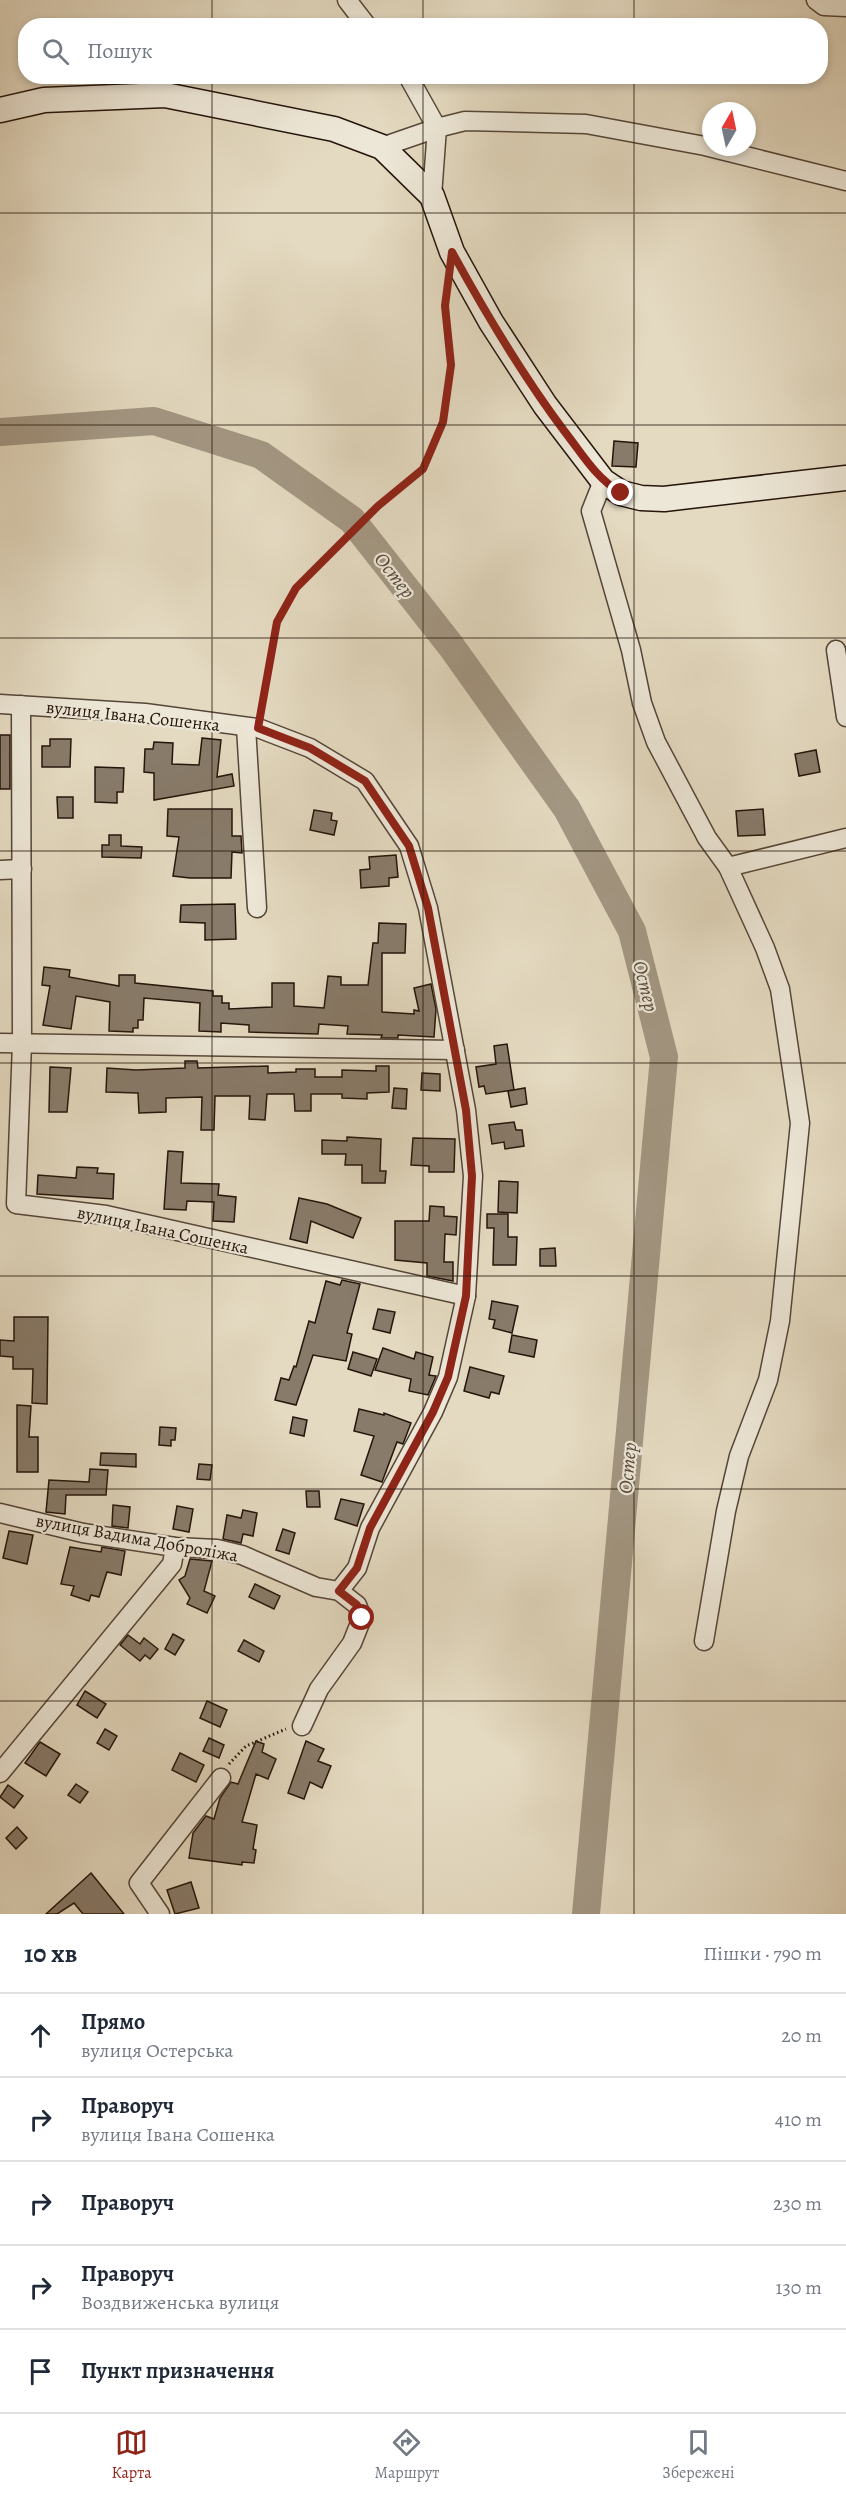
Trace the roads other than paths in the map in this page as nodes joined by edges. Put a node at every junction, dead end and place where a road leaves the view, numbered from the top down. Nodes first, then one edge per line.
1 (347, 0) edge
2 (816, 0) edge
3 (846, 8) edge
4 (361, 18) edge
5 (412, 84) edge
6 (0, 110) edge
7 (437, 128) junction
8 (382, 147) junction
9 (846, 181) edge
10 (432, 196) junction
11 (846, 478) edge
12 (603, 481) junction
13 (836, 650) dead end
14 (0, 704) edge
15 (21, 705) junction
16 (846, 717) edge
17 (252, 728) junction
18 (846, 838) edge
19 (728, 867) junction
20 (22, 869) junction
21 (0, 870) edge
22 (257, 908) dead end
23 (0, 1043) edge
24 (22, 1043) junction
25 (454, 1050) junction
26 (466, 1296) junction
27 (0, 1513) edge
28 (175, 1547) junction
29 (339, 1591) junction
30 (704, 1641) dead end
31 (302, 1725) road end
32 (0, 1773) edge
33 (221, 1778) road end
34 (160, 1914) edge

1 - 4 street
2 - 3 street
5 - 7 street
6 - 8 street
7 - 8 street
7 - 9 street
7 - 10 street
8 - 10 street
10 - 12 street
11 - 12 street
12 - 19 street
13 - 16 street
14 - 15 street, вулиця Івана Сошенка
15 - 17 street, вулиця Івана Сошенка
15 - 20 street, вулиця Івана Сошенка
17 - 22 street, вулиця Івана Сошенка
17 - 25 street, вулиця Івана Сошенка
18 - 19 street
19 - 30 street
20 - 21 street
20 - 24 street, вулиця Івана Сошенка
23 - 24 street
24 - 25 street
24 - 26 street, вулиця Івана Сошенка
25 - 26 street, вулиця Івана Сошенка
26 - 29 street, вулиця Івана Сошенка
27 - 28 street, вулиця Вадима Доброліжа
28 - 29 street, вулиця Вадима Доброліжа
28 - 32 street
29 - 31 street
33 - 34 street

